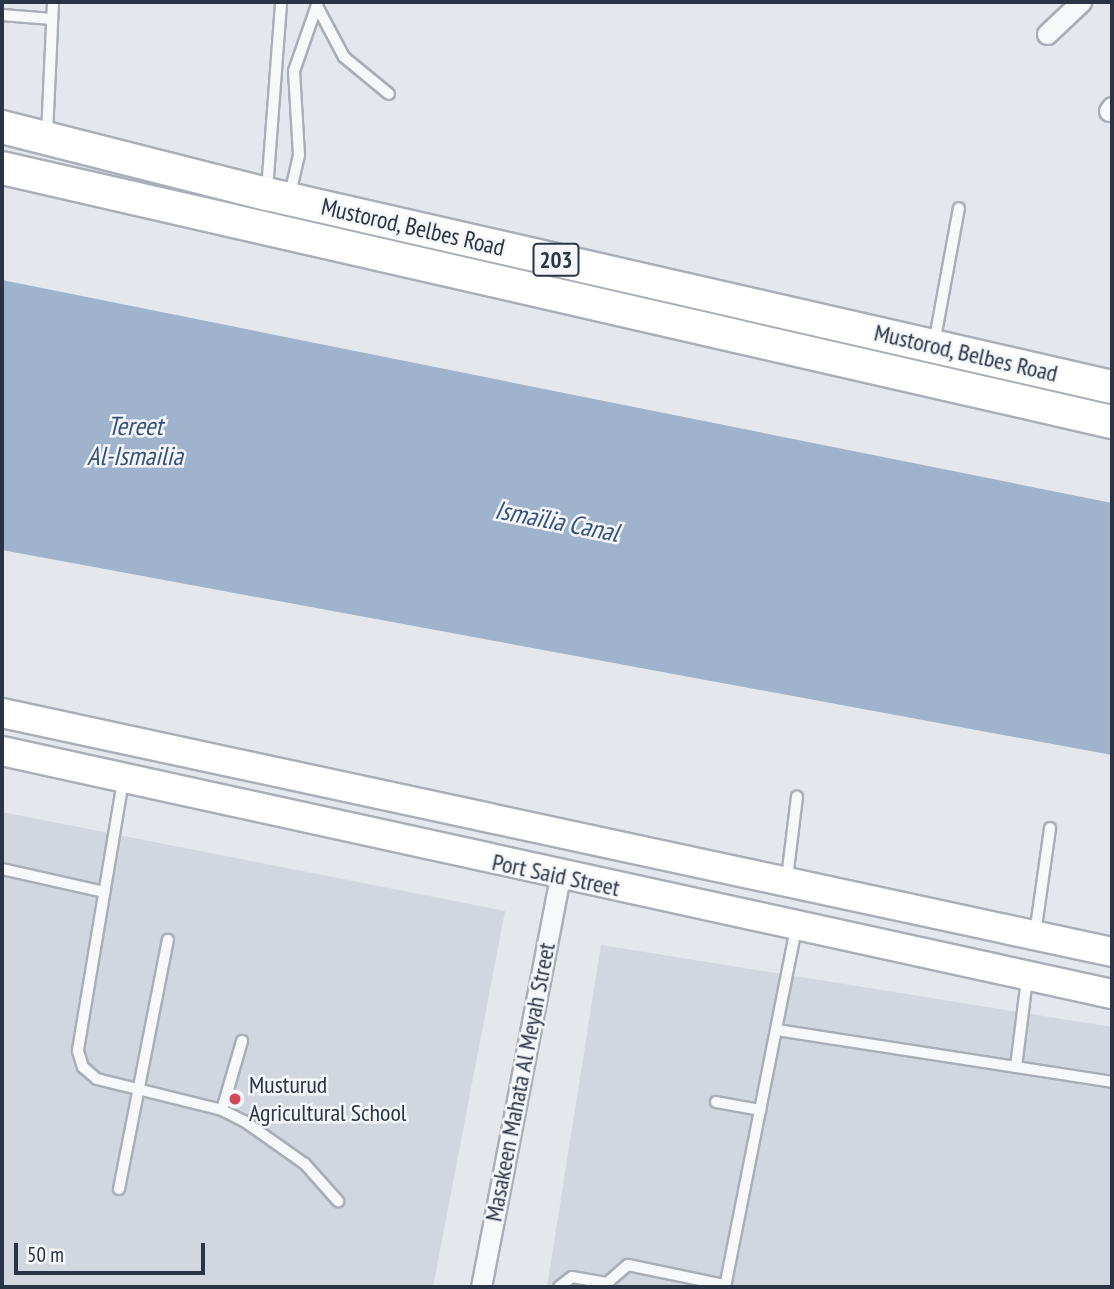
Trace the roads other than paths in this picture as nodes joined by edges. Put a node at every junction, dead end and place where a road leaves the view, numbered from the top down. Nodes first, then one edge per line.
1 (53, 2) edge
2 (281, 2) edge
3 (1075, 4) edge
4 (318, 5) edge
5 (2, 15) edge
6 (52, 19) junction
7 (1047, 34) dead end
8 (276, 69) junction
9 (294, 71) junction
10 (389, 94) dead end
11 (2, 127) edge
12 (47, 139) junction
13 (2, 168) edge
14 (278, 196) junction
15 (959, 208) dead end
16 (934, 344) junction
17 (1112, 387) edge
18 (1112, 422) edge
19 (2, 713) edge
20 (2, 751) edge
21 (123, 779) junction
22 (797, 797) dead end
23 (1050, 828) dead end
24 (2, 869) edge
25 (560, 876) junction
26 (786, 886) junction
27 (104, 892) junction
28 (796, 928) junction
29 (1035, 938) junction
30 (168, 940) dead end
31 (1112, 952) edge
32 (1027, 979) junction
33 (1112, 994) edge
34 (777, 1030) junction
35 (242, 1041) dead end
36 (1016, 1068) junction
37 (1112, 1082) edge
38 (139, 1088) junction
39 (716, 1102) dead end
40 (222, 1110) junction
41 (761, 1110) junction
42 (119, 1189) dead end
43 (338, 1201) dead end
44 (725, 1286) edge
45 (481, 1287) edge
46 (559, 1287) edge

1 - 6 lane
2 - 8 lane
3 - 7 street
4 - 9 lane
4 - 10 lane
5 - 6 lane
6 - 12 lane
8 - 9 lane
8 - 14 lane
9 - 14 lane
11 - 12 main road, Mustorod, Belbes Road / 203
12 - 14 main road, Mustorod, Belbes Road / 203
13 - 18 main road, Mustorod, Belbes Road / 203
14 - 16 main road, Mustorod, Belbes Road / 203
15 - 16 lane
16 - 17 main road, Mustorod, Belbes Road / 203
19 - 26 main road, Port Said Street
20 - 21 main road, Port Said Street
21 - 25 main road, Port Said Street
21 - 27 lane
22 - 26 lane
23 - 29 lane
24 - 27 lane
25 - 28 main road, Port Said Street
25 - 45 street, Masakeen Mahata Al Meyah Street
26 - 29 main road, Port Said Street
27 - 38 lane
28 - 32 main road, Port Said Street
28 - 34 lane
29 - 31 main road, Port Said Street
30 - 38 lane
32 - 33 main road, Port Said Street
32 - 36 lane
34 - 36 lane
34 - 41 lane
35 - 40 lane
36 - 37 lane
38 - 40 lane
38 - 42 lane
39 - 41 lane
40 - 43 lane
41 - 44 lane
44 - 46 lane

